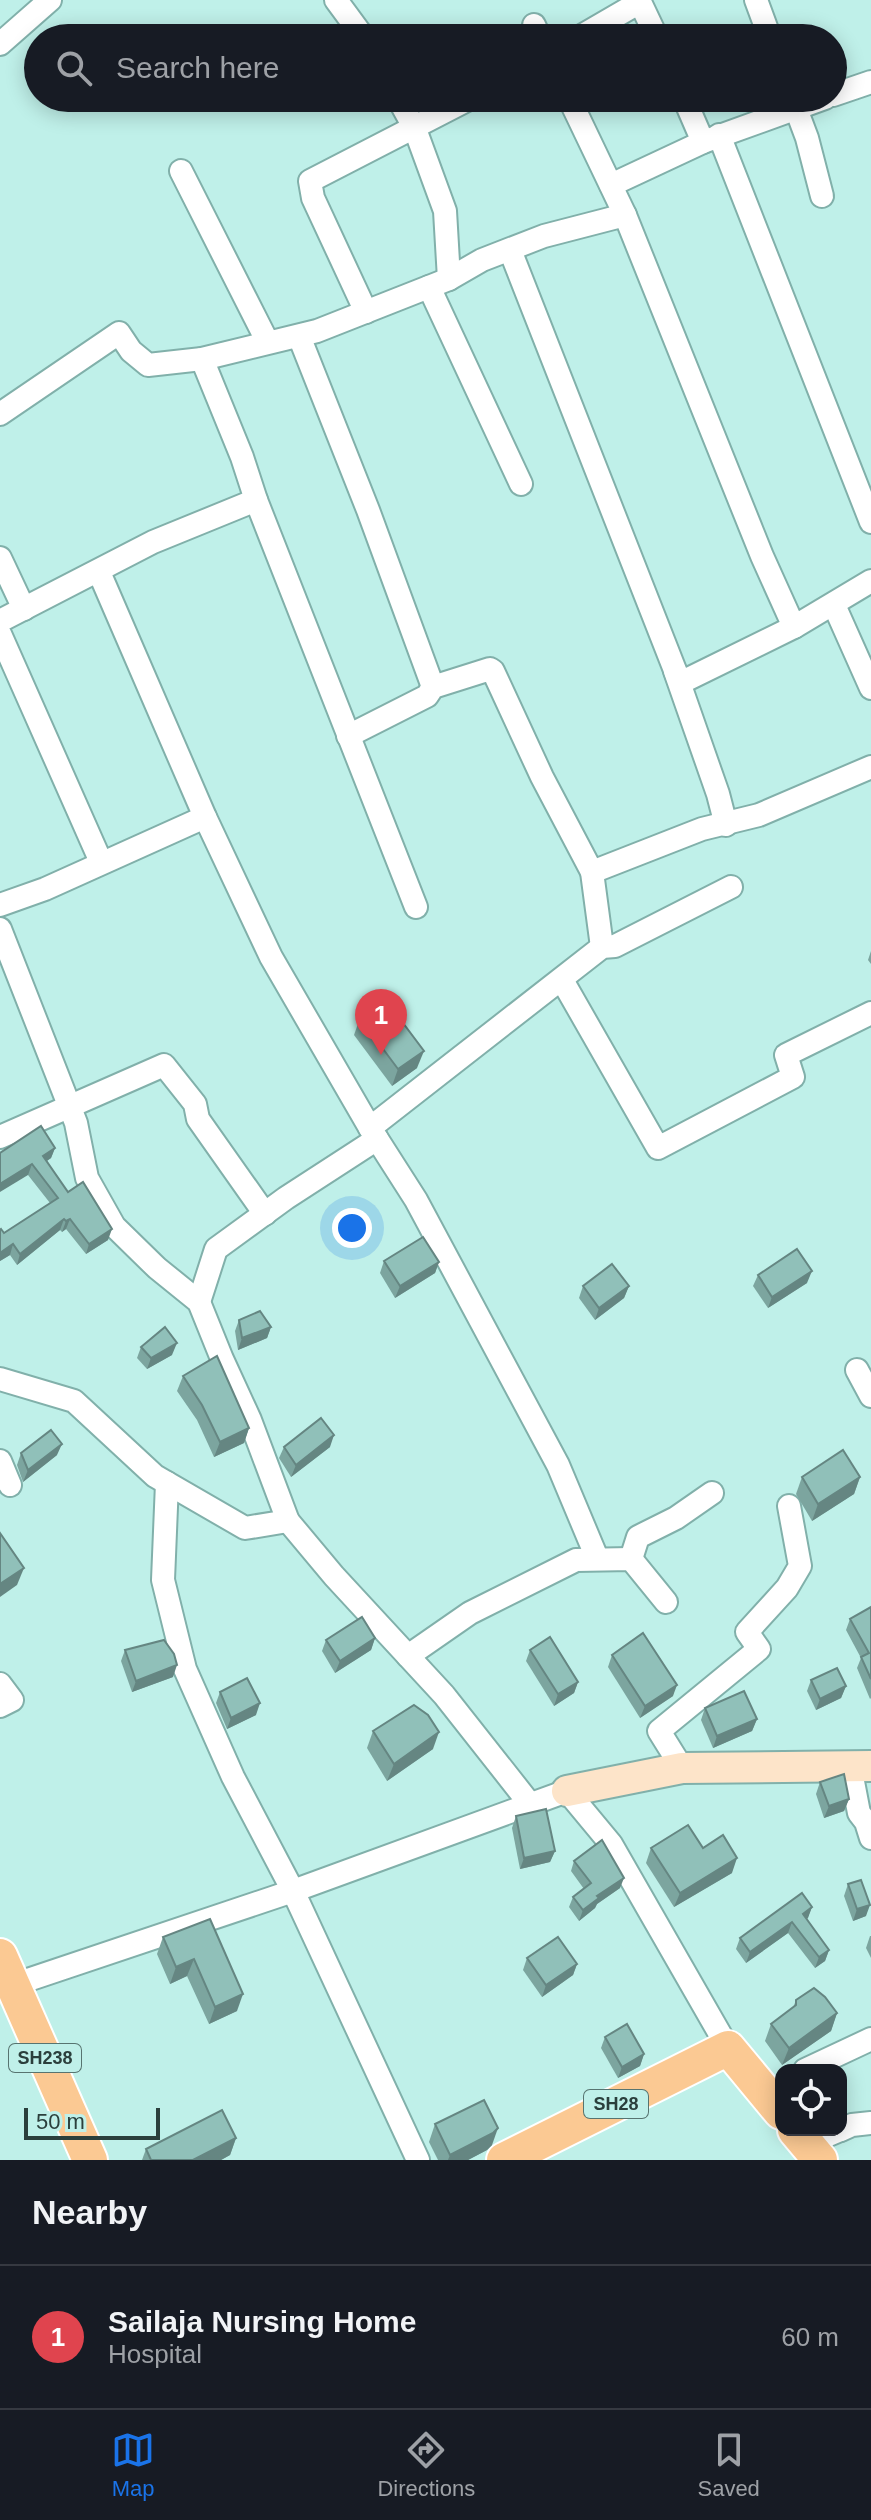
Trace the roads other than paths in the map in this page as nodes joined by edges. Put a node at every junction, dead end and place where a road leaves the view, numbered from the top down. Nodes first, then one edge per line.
1 (50, 0) edge
2 (336, 0) edge
3 (756, 0) edge
4 (354, 24) edge
5 (602, 24) edge
6 (650, 24) edge
7 (765, 24) edge
8 (0, 44) edge
9 (871, 82) edge
10 (847, 90) edge
11 (406, 112) edge
12 (446, 112) edge
13 (576, 112) edge
14 (693, 112) edge
15 (773, 112) edge
16 (797, 112) edge
17 (415, 129) junction
18 (711, 139) junction
19 (181, 171) dead end
20 (611, 185) junction
21 (822, 196) dead end
22 (625, 215) junction
23 (510, 250) junction
24 (439, 283) junction
25 (366, 312) junction
26 (299, 336) junction
27 (267, 341) junction
28 (202, 359) junction
29 (0, 414) edge
30 (521, 484) dead end
31 (256, 500) junction
32 (871, 522) edge
33 (0, 558) edge
34 (99, 572) junction
35 (871, 581) edge
36 (834, 605) junction
37 (24, 609) junction
38 (0, 621) edge
39 (794, 627) junction
40 (0, 634) edge
41 (663, 638) junction
42 (433, 687) junction
43 (871, 688) edge
44 (348, 736) junction
45 (871, 767) edge
46 (205, 817) junction
47 (726, 825) junction
48 (101, 862) junction
49 (592, 872) junction
50 (731, 887) dead end
51 (0, 905) edge
52 (416, 907) dead end
53 (0, 929) edge
54 (602, 947) junction
55 (562, 980) junction
56 (871, 1013) edge
57 (70, 1107) junction
58 (374, 1133) junction
59 (0, 1137) edge
60 (265, 1214) junction
61 (199, 1302) junction
62 (857, 1370) dead end
63 (0, 1379) edge
64 (871, 1396) edge
65 (0, 1461) edge
66 (167, 1483) junction
67 (10, 1485) dead end
68 (712, 1493) dead end
69 (789, 1506) dead end
70 (288, 1521) junction
71 (597, 1558) junction
72 (631, 1559) junction
73 (666, 1602) dead end
74 (408, 1656) junction
75 (0, 1684) edge
76 (0, 1706) edge
77 (860, 1766) edge
78 (682, 1768) junction
79 (567, 1791) junction
80 (530, 1804) junction
81 (871, 1838) edge
82 (293, 1891) junction
83 (4, 1977) edge
84 (871, 2039) edge
85 (728, 2048) junction
86 (818, 2064) edge
87 (775, 2095) edge
88 (871, 2123) edge
89 (847, 2127) edge
90 (827, 2136) edge
91 (807, 2145) edge
92 (90, 2160) edge
93 (418, 2160) edge
94 (504, 2160) edge

1 - 8 street
2 - 4 street
3 - 7 street
5 - 6 street
9 - 10 street
11 - 17 street
12 - 17 street
13 - 20 street
14 - 18 street
15 - 18 street
16 - 21 street
17 - 24 street
17 - 25 street
18 - 20 street
18 - 32 street
19 - 27 street
20 - 22 street
22 - 23 street
22 - 39 street
23 - 24 street
23 - 41 street
24 - 25 street
24 - 30 street
25 - 26 street
26 - 27 street
26 - 42 street
27 - 28 street
28 - 29 street
28 - 31 street
31 - 34 street
31 - 44 street
33 - 37 street
34 - 37 street
34 - 46 street
35 - 36 street
36 - 39 street
36 - 43 street
37 - 38 street
39 - 41 street
40 - 48 street
41 - 47 street
42 - 44 street
42 - 49 street
44 - 52 street
45 - 47 street
46 - 48 street
46 - 58 street
47 - 49 street
48 - 51 street
49 - 54 street
50 - 54 street
53 - 57 street
54 - 55 street
55 - 56 street
55 - 58 street
57 - 59 street
57 - 60 street
57 - 61 street
58 - 60 street
58 - 71 street
60 - 61 street
61 - 70 street
62 - 64 street
63 - 66 street
65 - 67 street
66 - 70 street
66 - 82 street
68 - 72 street
69 - 78 street
70 - 74 street
71 - 72 street
71 - 74 street
72 - 73 street
74 - 80 street
75 - 76 street
77 - 78 street
77 - 81 street
78 - 79 street
79 - 80 street
79 - 85 street
80 - 82 street
82 - 83 street
82 - 93 street
83 - 92 main road, SH238
84 - 86 street
85 - 87 main road
85 - 94 main road, SH28
88 - 89 street
90 - 91 street

